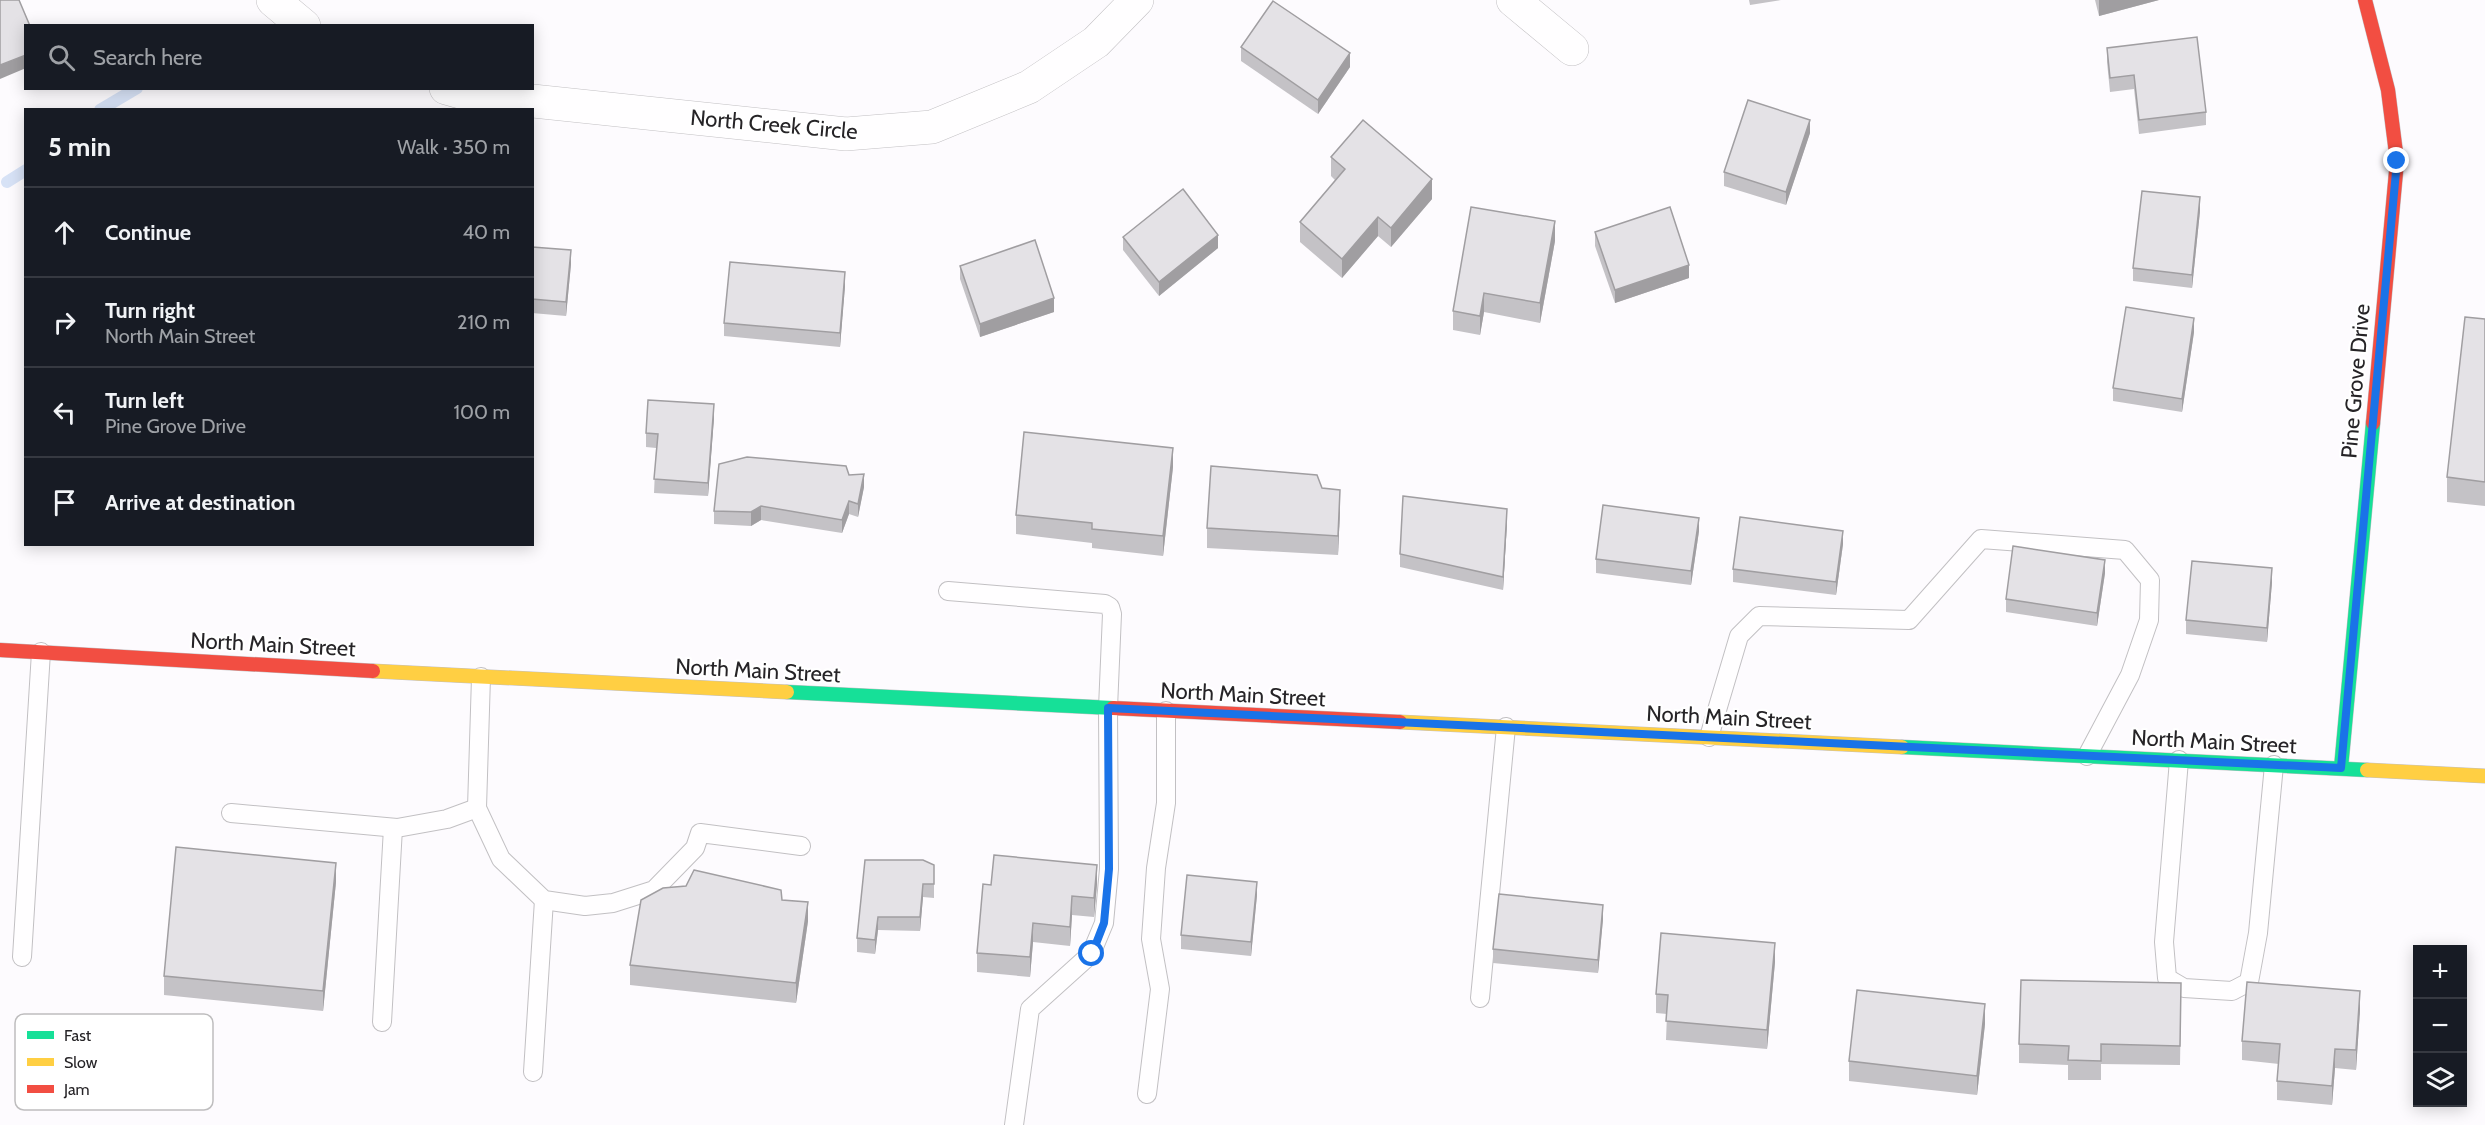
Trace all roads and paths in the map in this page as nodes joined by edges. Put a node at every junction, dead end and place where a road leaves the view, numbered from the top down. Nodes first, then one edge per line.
1 (273, 0) edge
2 (1137, 0) edge
3 (1513, 0) edge
4 (2365, 0) edge
5 (302, 24) edge
6 (1572, 49) dead end
7 (453, 90) edge
8 (948, 591) dead end
9 (0, 650) edge
10 (41, 652) junction
11 (481, 677) junction
12 (1108, 708) junction
13 (1166, 711) junction
14 (1506, 727) junction
15 (1709, 737) junction
16 (2087, 756) junction
17 (2179, 760) junction
18 (2274, 765) junction
19 (2341, 768) junction
20 (2485, 776) edge
21 (477, 808) junction
22 (231, 813) dead end
23 (393, 828) junction
24 (801, 846) dead end
25 (544, 900) junction
26 (22, 957) dead end
27 (1480, 998) dead end
28 (382, 1022) dead end
29 (533, 1072) dead end
30 (1147, 1094) dead end
31 (1014, 1125) edge

1 - 5 street
2 - 7 street, North Creek Circle
3 - 6 street
4 - 19 main road, Pine Grove Drive
8 - 12 lane
9 - 10 main road, North Main Street
10 - 11 main road, North Main Street
10 - 26 lane
11 - 12 main road, North Main Street
11 - 21 lane
12 - 13 main road, North Main Street
12 - 31 lane
13 - 14 main road, North Main Street
13 - 30 lane
14 - 15 main road, North Main Street
14 - 27 lane
15 - 16 main road, North Main Street
15 - 16 lane
16 - 17 main road, North Main Street
17 - 18 main road, North Main Street
17 - 18 lane
18 - 19 main road, North Main Street
19 - 20 main road, North Main Street
21 - 23 lane
21 - 25 lane
22 - 23 lane
23 - 28 lane
24 - 25 lane
25 - 29 lane

